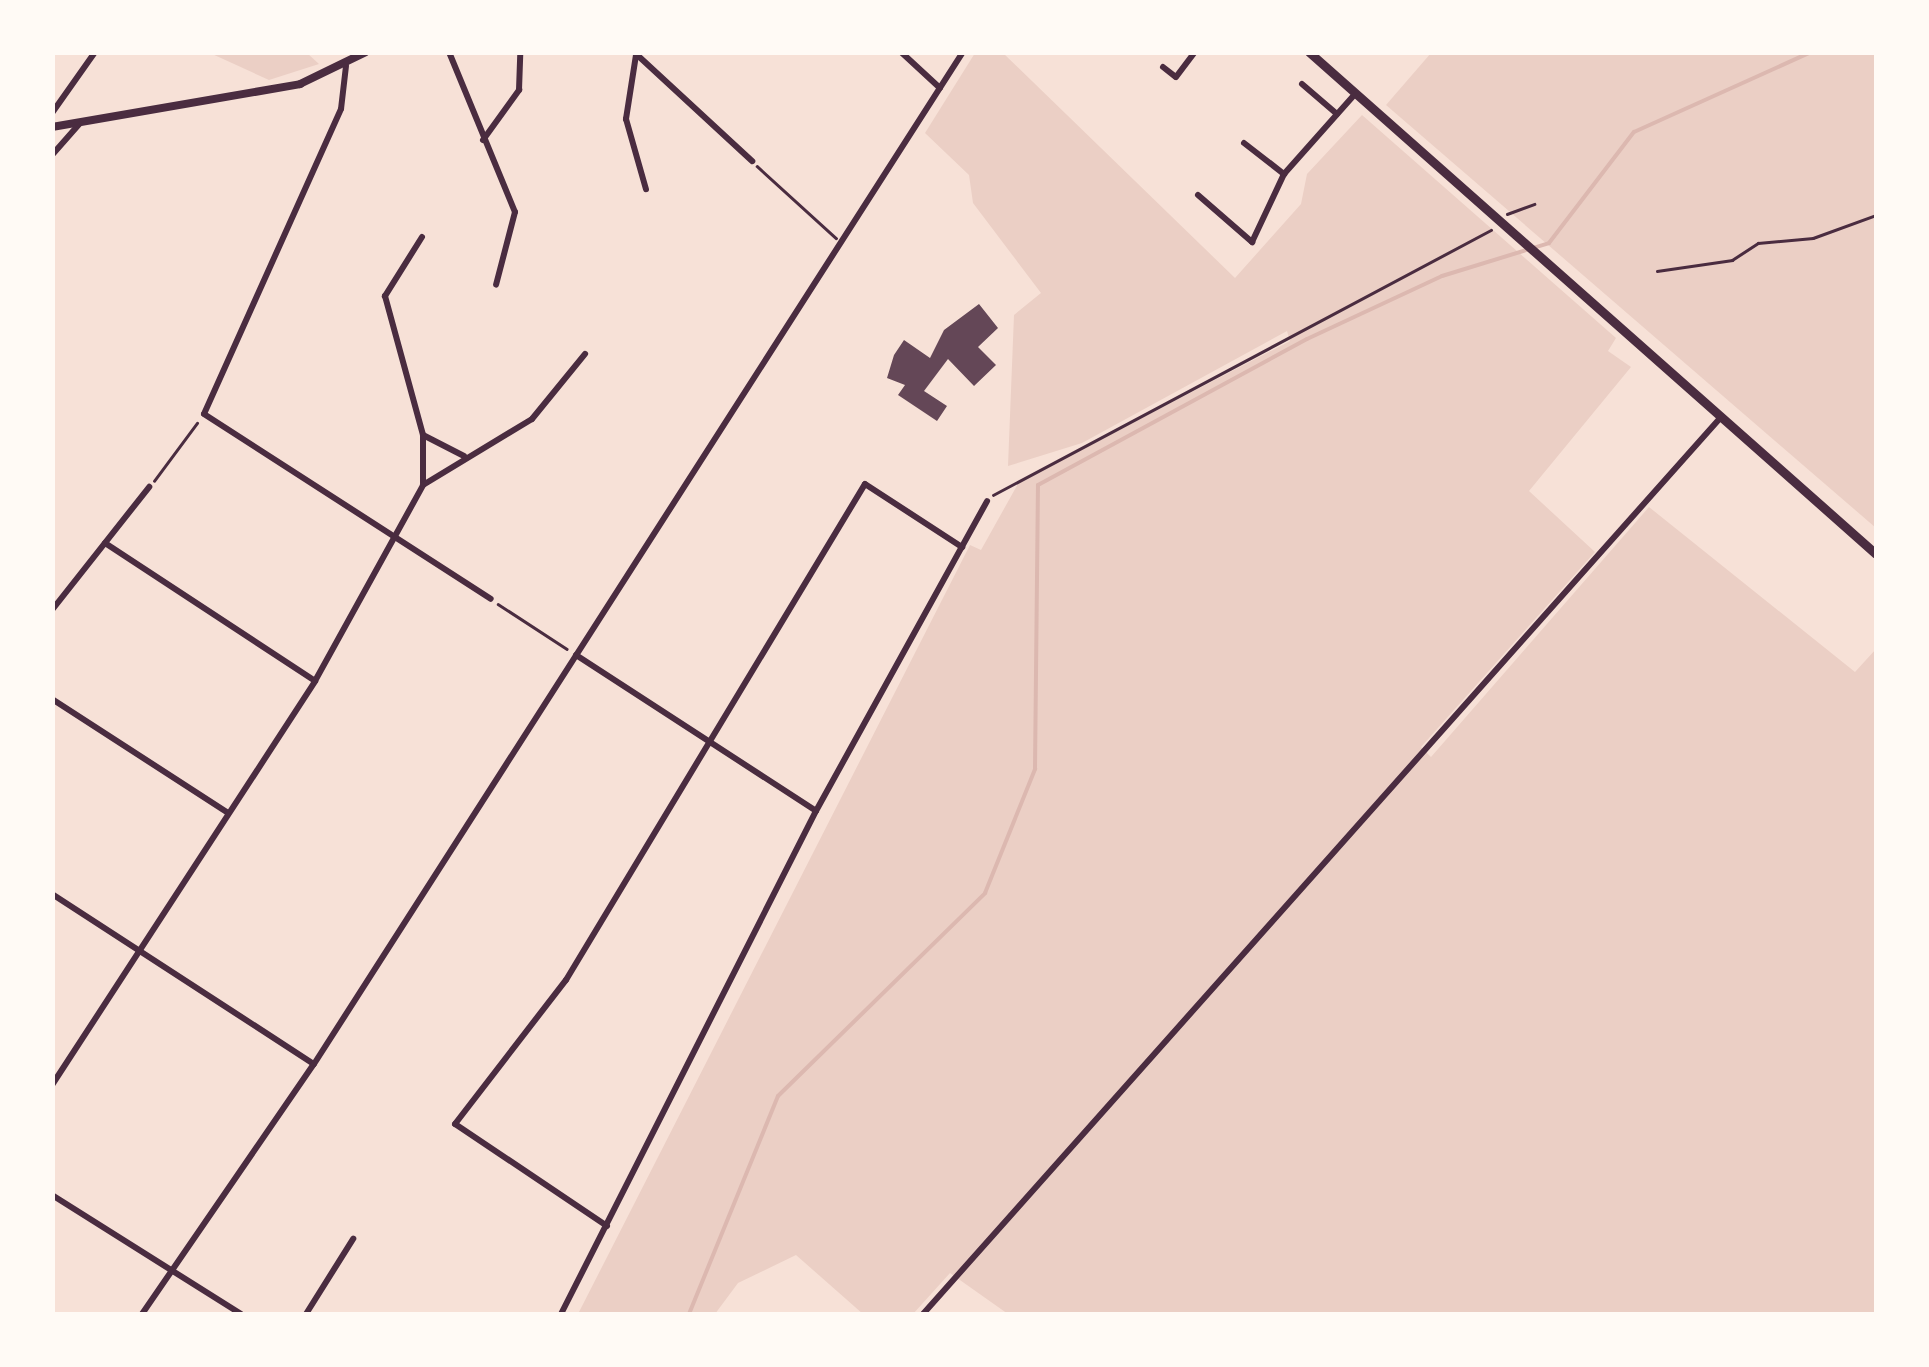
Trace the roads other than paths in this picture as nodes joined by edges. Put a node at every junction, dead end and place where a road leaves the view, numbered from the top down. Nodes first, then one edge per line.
1 (95, 52) edge
2 (366, 52) edge
3 (448, 52) edge
4 (900, 52) edge
5 (963, 52) edge
6 (1195, 52) edge
7 (1309, 52) edge
8 (520, 54) edge
9 (635, 54) edge
10 (346, 66) junction
11 (1164, 67) dead end
12 (1302, 84) dead end
13 (940, 88) junction
14 (1356, 94) junction
15 (52, 113) edge
16 (1337, 114) junction
17 (81, 122) junction
18 (52, 127) edge
19 (482, 140) junction
20 (1244, 143) dead end
21 (52, 155) edge
22 (752, 162) road end
23 (1284, 174) junction
24 (646, 190) dead end
25 (1198, 195) dead end
26 (422, 236) dead end
27 (496, 286) dead end
28 (585, 354) dead end
29 (1720, 417) junction
30 (423, 434) junction
31 (464, 456) junction
32 (423, 484) junction
33 (149, 487) road end
34 (987, 501) road end
35 (400, 538) junction
36 (105, 543) junction
37 (962, 547) junction
38 (1876, 554) edge
39 (491, 599) road end
40 (52, 610) edge
41 (576, 655) junction
42 (315, 681) junction
43 (52, 699) edge
44 (709, 742) junction
45 (816, 811) junction
46 (227, 812) junction
47 (52, 894) edge
48 (140, 951) junction
49 (314, 1064) junction
50 (52, 1085) edge
51 (52, 1196) edge
52 (607, 1226) junction
53 (352, 1239) dead end
54 (175, 1271) junction
55 (142, 1314) edge
56 (242, 1314) edge
57 (306, 1314) edge
58 (561, 1314) edge
59 (923, 1314) edge

1 - 15 street
2 - 10 street
3 - 19 street
4 - 13 street
5 - 13 street
6 - 11 street
7 - 14 main road
8 - 19 street
9 - 22 street
9 - 24 street
10 - 17 street
10 - 35 street
12 - 16 street
13 - 41 street
14 - 16 street
14 - 29 main road
16 - 23 street
17 - 18 street
17 - 21 street
19 - 27 street
20 - 23 street
23 - 25 street
26 - 30 street
28 - 31 street
29 - 38 main road
29 - 59 street
30 - 31 street
30 - 32 street
31 - 32 street
32 - 35 street
33 - 36 street
34 - 37 street
35 - 39 street
35 - 42 street
36 - 40 street
36 - 42 street
37 - 44 street
37 - 45 street
41 - 44 street
41 - 49 street
42 - 46 street
43 - 46 street
44 - 45 street
44 - 52 street
45 - 52 street
46 - 48 street
47 - 48 street
48 - 49 street
48 - 50 street
49 - 54 street
51 - 54 street
52 - 58 street
53 - 57 street
54 - 55 street
54 - 56 street

